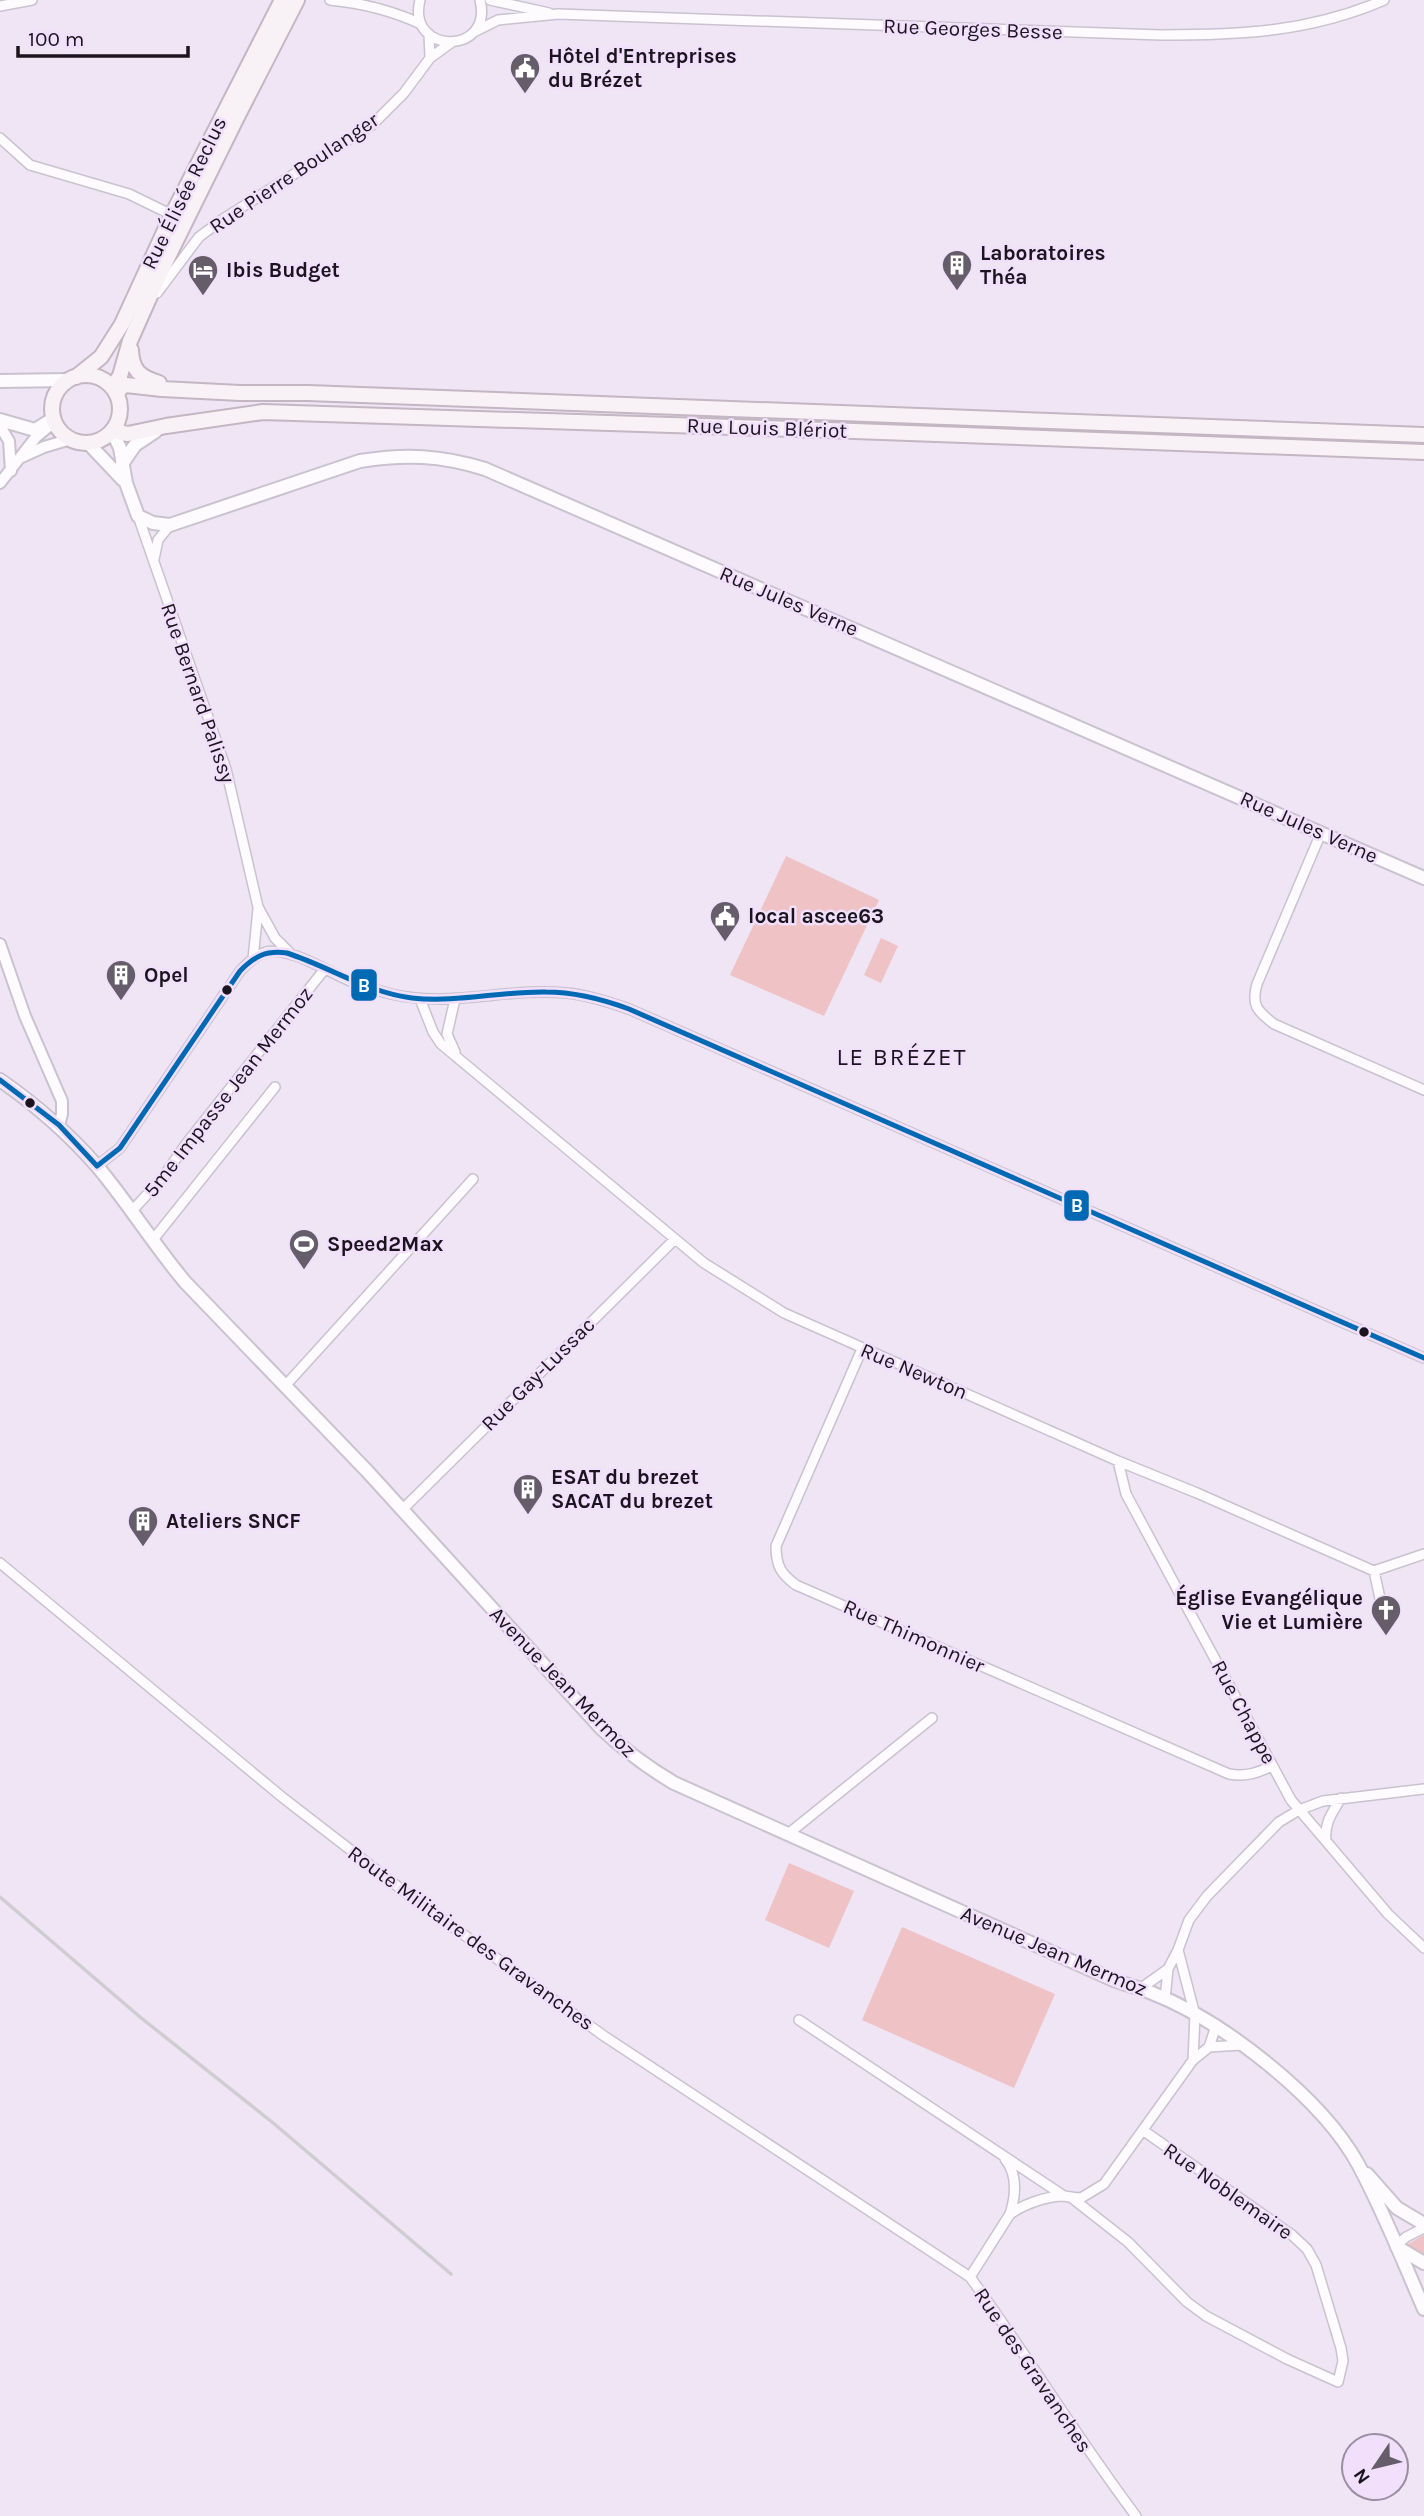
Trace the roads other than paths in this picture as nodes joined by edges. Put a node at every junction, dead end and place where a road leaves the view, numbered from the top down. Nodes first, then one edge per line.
1 (32, 0) edge
2 (282, 0) edge
3 (297, 0) edge
4 (330, 0) edge
5 (368, 0) edge
6 (420, 0) edge
7 (480, 0) edge
8 (490, 0) edge
9 (1384, 0) edge
10 (350, 2) edge
11 (1365, 4) edge
12 (0, 6) edge
13 (558, 14) junction
14 (421, 24) junction
15 (474, 32) junction
16 (429, 34) junction
17 (452, 42) junction
18 (430, 58) junction
19 (0, 138) edge
20 (172, 215) junction
21 (138, 324) junction
22 (130, 341) junction
23 (72, 379) junction
24 (0, 382) edge
25 (114, 391) junction
26 (240, 393) junction
27 (0, 420) edge
28 (55, 420) junction
29 (0, 426) edge
30 (166, 426) junction
31 (112, 431) junction
32 (1424, 435) edge
33 (71, 439) junction
34 (88, 443) junction
35 (1424, 452) edge
36 (20, 459) junction
37 (122, 464) junction
38 (11, 471) junction
39 (0, 483) edge
40 (126, 483) junction
41 (138, 516) junction
42 (170, 525) junction
43 (153, 561) junction
44 (1321, 832) junction
45 (1424, 878) edge
46 (258, 907) junction
47 (0, 944) edge
48 (294, 956) junction
49 (253, 959) junction
50 (324, 970) junction
51 (419, 999) junction
52 (454, 999) junction
53 (460, 1059) junction
54 (0, 1080) edge
55 (275, 1087) dead end
56 (1424, 1090) edge
57 (59, 1125) junction
58 (97, 1166) junction
59 (473, 1178) dead end
60 (131, 1212) junction
61 (675, 1239) junction
62 (152, 1241) junction
63 (862, 1349) junction
64 (1424, 1358) edge
65 (285, 1386) junction
66 (1118, 1461) junction
67 (402, 1510) junction
68 (1424, 1554) edge
69 (0, 1563) edge
70 (1374, 1571) junction
71 (1381, 1603) dead end
72 (932, 1718) dead end
73 (1272, 1766) junction
74 (1424, 1789) edge
75 (1341, 1798) junction
76 (1299, 1810) junction
77 (788, 1834) junction
78 (1327, 1843) junction
79 (1424, 1948) edge
80 (1178, 1950) junction
81 (1168, 1969) junction
82 (1140, 1989) junction
83 (1165, 1999) junction
84 (1195, 2015) junction
85 (799, 2020) dead end
86 (1216, 2026) junction
87 (1242, 2045) junction
88 (1209, 2048) junction
89 (1193, 2060) junction
90 (1143, 2131) junction
91 (1002, 2155) junction
92 (1357, 2162) junction
93 (1068, 2197) junction
94 (1007, 2218) junction
95 (1424, 2226) edge
96 (1396, 2246) junction
97 (1424, 2263) edge
98 (970, 2277) junction
99 (1424, 2309) edge
100 (1136, 2516) edge

1 - 12 street
2 - 20 main road, Rue Élisée Reclus
3 - 21 main road, Rue Élisée Reclus
4 - 10 street
5 - 10 street
6 - 14 street
7 - 15 street
8 - 13 street, Rue Georges Besse
9 - 11 street, Rue Georges Besse
10 - 14 street
11 - 13 street, Rue Georges Besse
13 - 15 street, Rue Georges Besse
14 - 16 street
15 - 17 street, Rue Georges Besse
16 - 17 street
16 - 18 street
17 - 18 street, Rue Pierre Boulanger
18 - 21 street, Rue Pierre Boulanger
19 - 20 street
20 - 23 main road, Rue Élisée Reclus
21 - 22 main road, Rue Élisée Reclus
22 - 25 main road, Rue Élisée Reclus
22 - 26 main road
23 - 24 main road
23 - 25 main road
23 - 28 main road
25 - 26 main road, Rue Louis Blériot
25 - 31 main road
26 - 32 main road, Rue Louis Blériot
27 - 28 main road
28 - 33 main road
28 - 36 street
29 - 38 street
30 - 31 main road, Rue Louis Blériot
30 - 35 main road, Rue Louis Blériot
30 - 37 main road
31 - 34 main road
31 - 37 main road, Rue Bernard Palissy
33 - 34 main road
33 - 36 street
34 - 40 main road, Rue Bernard Palissy
36 - 38 street
37 - 40 main road, Rue Bernard Palissy
38 - 39 street
40 - 41 main road, Rue Bernard Palissy
41 - 42 main road
41 - 43 street, Rue Bernard Palissy
42 - 43 street
42 - 44 main road, Rue Jules Verne
43 - 46 street, Rue Bernard Palissy
44 - 45 main road, Rue Jules Verne
44 - 56 street
46 - 48 street, Rue Bernard Palissy
46 - 49 street, Rue Bernard Palissy
47 - 57 street
48 - 49 street
48 - 50 street
49 - 58 street
50 - 51 street
50 - 60 street, 5me Impasse Jean Mermoz
51 - 52 street
51 - 53 street, Rue Newton
52 - 53 street, Rue Newton
52 - 64 street
53 - 61 street, Rue Newton
54 - 57 main road, Avenue Jean Mermoz
55 - 62 street
57 - 58 main road, Avenue Jean Mermoz
58 - 60 main road, Avenue Jean Mermoz
59 - 65 street
60 - 62 main road, Avenue Jean Mermoz
61 - 63 street, Rue Newton
61 - 67 street, Rue Gay-Lussac
62 - 65 main road, Avenue Jean Mermoz
63 - 66 street, Rue Newton
63 - 73 street, Rue Thimonnier
65 - 67 main road, Avenue Jean Mermoz
66 - 70 street, Rue Newton
66 - 73 street, Rue Chappe
67 - 77 main road, Avenue Jean Mermoz
68 - 70 street
69 - 98 street, Route Militaire des Gravanches
70 - 71 street
72 - 77 street
73 - 76 street, Rue Chappe
74 - 75 street
75 - 76 street
75 - 78 street
76 - 78 street, Rue Chappe
76 - 80 street
77 - 82 main road, Avenue Jean Mermoz
78 - 79 street, Rue Chappe
80 - 81 street
80 - 84 street
81 - 82 street
81 - 83 street
82 - 83 main road, Avenue Jean Mermoz
83 - 84 main road, Avenue Jean Mermoz
84 - 86 main road, Avenue Jean Mermoz
84 - 89 street
85 - 91 street
86 - 87 main road, Avenue Jean Mermoz
86 - 88 street
87 - 88 street
87 - 92 main road, Avenue Jean Mermoz
88 - 89 street
89 - 90 street
90 - 93 street
90 - 93 street, Rue Noblemaire
91 - 93 street
91 - 94 street
92 - 95 main road
92 - 96 main road, Avenue Jean Mermoz
93 - 94 street
94 - 98 street, Rue des Gravanches
95 - 96 street
96 - 97 main road
96 - 99 main road, Avenue Jean Mermoz
98 - 100 street, Rue des Gravanches

